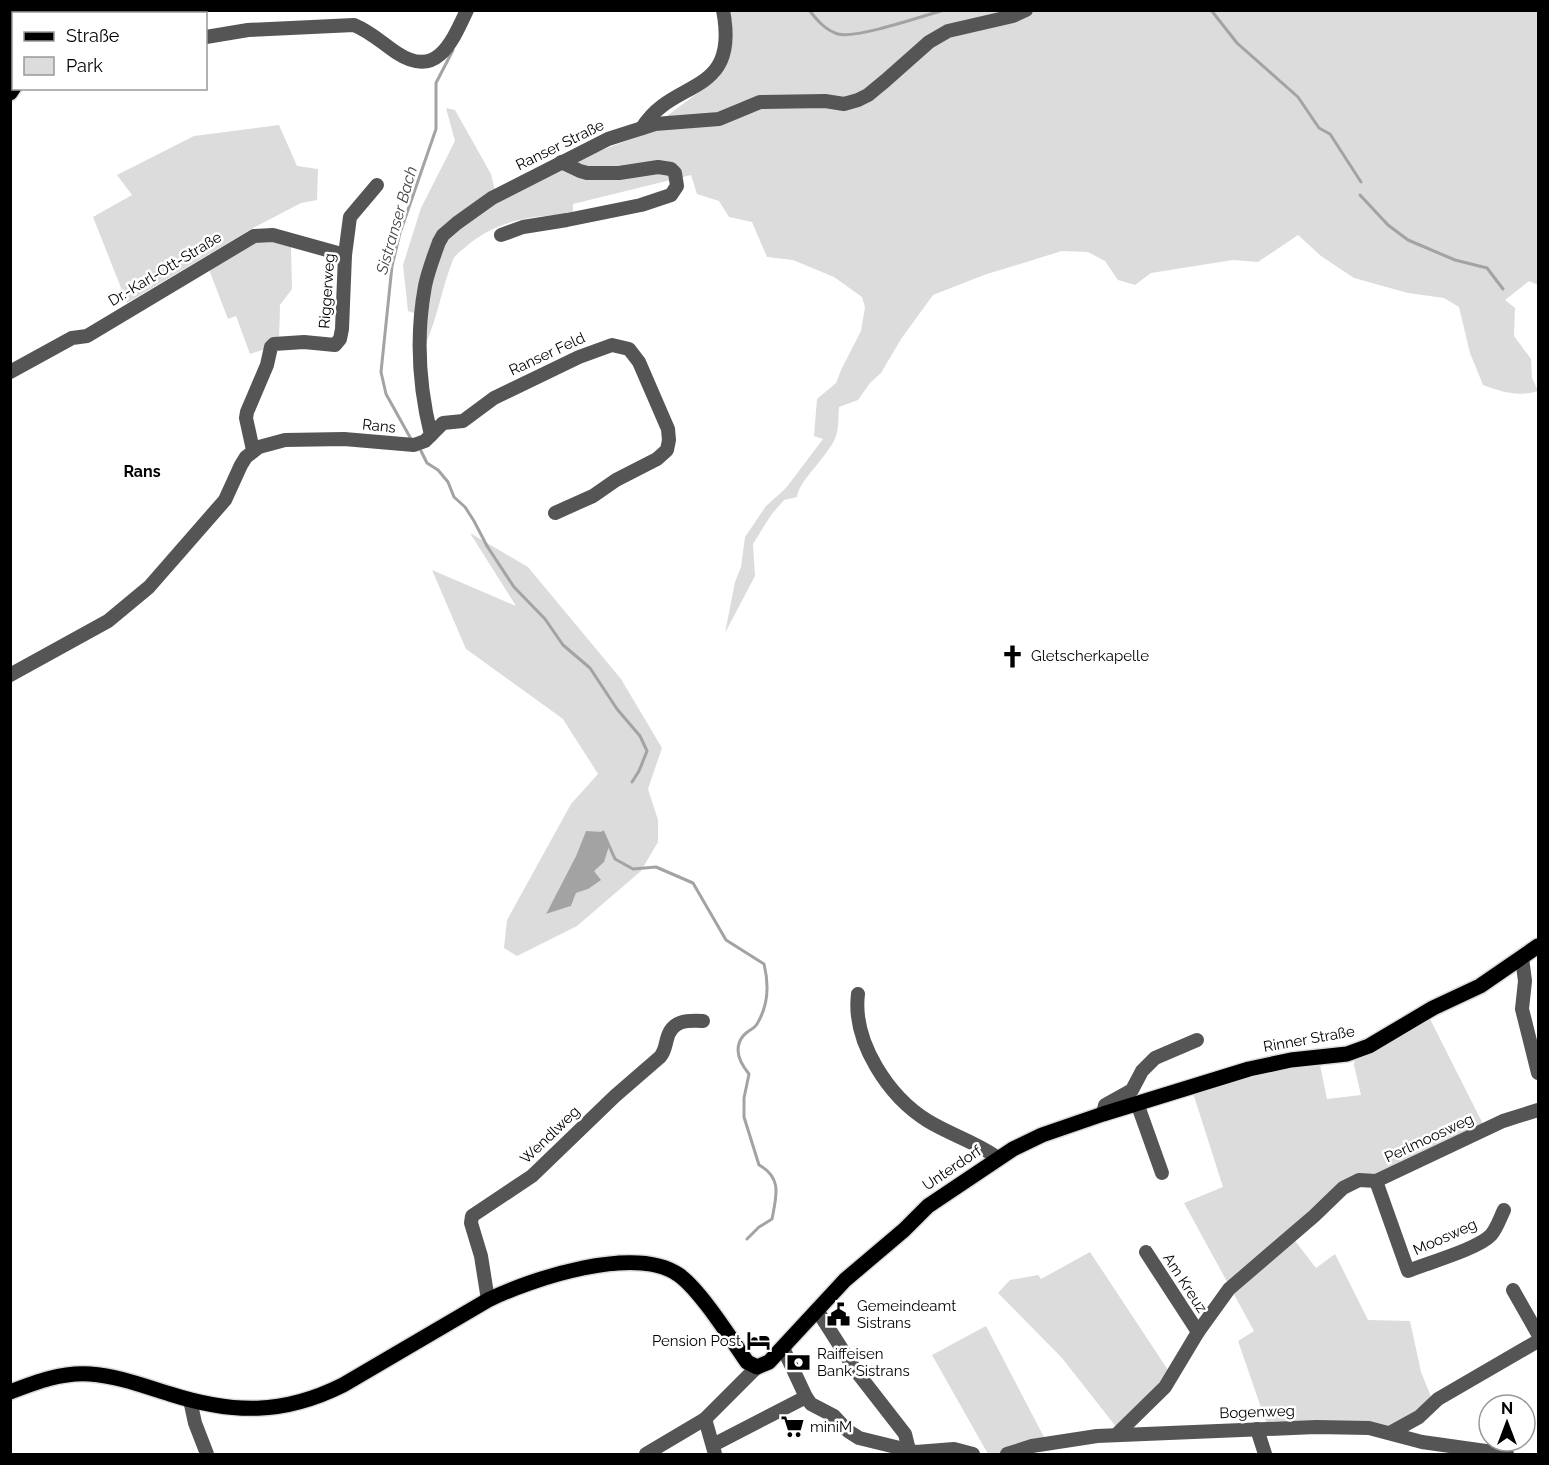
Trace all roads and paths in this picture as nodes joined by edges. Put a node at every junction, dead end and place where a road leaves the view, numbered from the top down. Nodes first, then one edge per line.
1 (467, 10) edge
2 (723, 10) edge
3 (1026, 10) edge
4 (207, 37) edge
5 (642, 128) junction
6 (561, 162) junction
7 (377, 185) dead end
8 (501, 235) dead end
9 (345, 255) junction
10 (10, 372) edge
11 (431, 435) junction
12 (253, 450) junction
13 (555, 513) dead end
14 (10, 675) edge
15 (1539, 946) edge
16 (1522, 958) junction
17 (858, 994) dead end
18 (704, 1021) dead end
19 (1197, 1040) dead end
20 (1539, 1073) edge
21 (1137, 1103) junction
22 (1539, 1110) edge
23 (1103, 1114) junction
24 (998, 1158) junction
25 (1162, 1173) dead end
26 (1376, 1181) junction
27 (1504, 1210) dead end
28 (1146, 1252) dead end
29 (1229, 1289) joint
30 (1514, 1290) dead end
31 (488, 1300) junction
32 (817, 1310) junction
33 (1198, 1332) junction
34 (1539, 1334) edge
35 (1539, 1341) edge
36 (783, 1348) junction
37 (757, 1367) junction
38 (10, 1392) edge
39 (806, 1397) junction
40 (190, 1400) junction
41 (705, 1419) junction
42 (1257, 1429) junction
43 (1390, 1433) junction
44 (1116, 1435) junction
45 (714, 1450) edge
46 (909, 1450) junction
47 (207, 1455) edge
48 (646, 1455) edge
49 (973, 1455) edge
50 (1007, 1455) edge
51 (1265, 1455) edge
52 (1507, 1455) edge

1 - 4 street
2 - 5 street
3 - 5 street, Ranser Straße
5 - 6 street, Ranser Straße
6 - 8 street
6 - 11 street, Ranser Straße
7 - 9 street, Riggerweg
9 - 10 street, Dr.-Karl-Ott-Straße
9 - 12 street, Riggerweg
11 - 12 street, Rans
11 - 13 street, Ranser Feld
12 - 14 street
15 - 16 main road, Rinner Straße
16 - 20 street
16 - 21 main road, Rinner Straße
17 - 24 street
18 - 31 street, Wendlweg
19 - 23 street
21 - 23 main road, Unterdorf
21 - 25 street
22 - 26 street, Perlmoosweg
23 - 24 main road, Unterdorf
24 - 32 main road, Unterdorf
26 - 27 street, Moosweg
26 - 29 street, Perlmoosweg
28 - 33 street, Am Kreuz
29 - 33 street, Am Kreuz
30 - 34 street
31 - 37 main road
31 - 40 main road
32 - 36 main road, Unterdorf
32 - 46 street
33 - 44 street, Am Kreuz
35 - 43 street
36 - 37 main road, Unterdorf
36 - 39 street
37 - 41 street
38 - 40 main road
39 - 45 street
39 - 46 street
40 - 47 street
41 - 45 street
41 - 48 street
42 - 43 street, Bogenweg
42 - 44 street, Bogenweg
42 - 51 street
43 - 52 street, Bogenweg
44 - 50 street, Bogenweg
46 - 49 street

